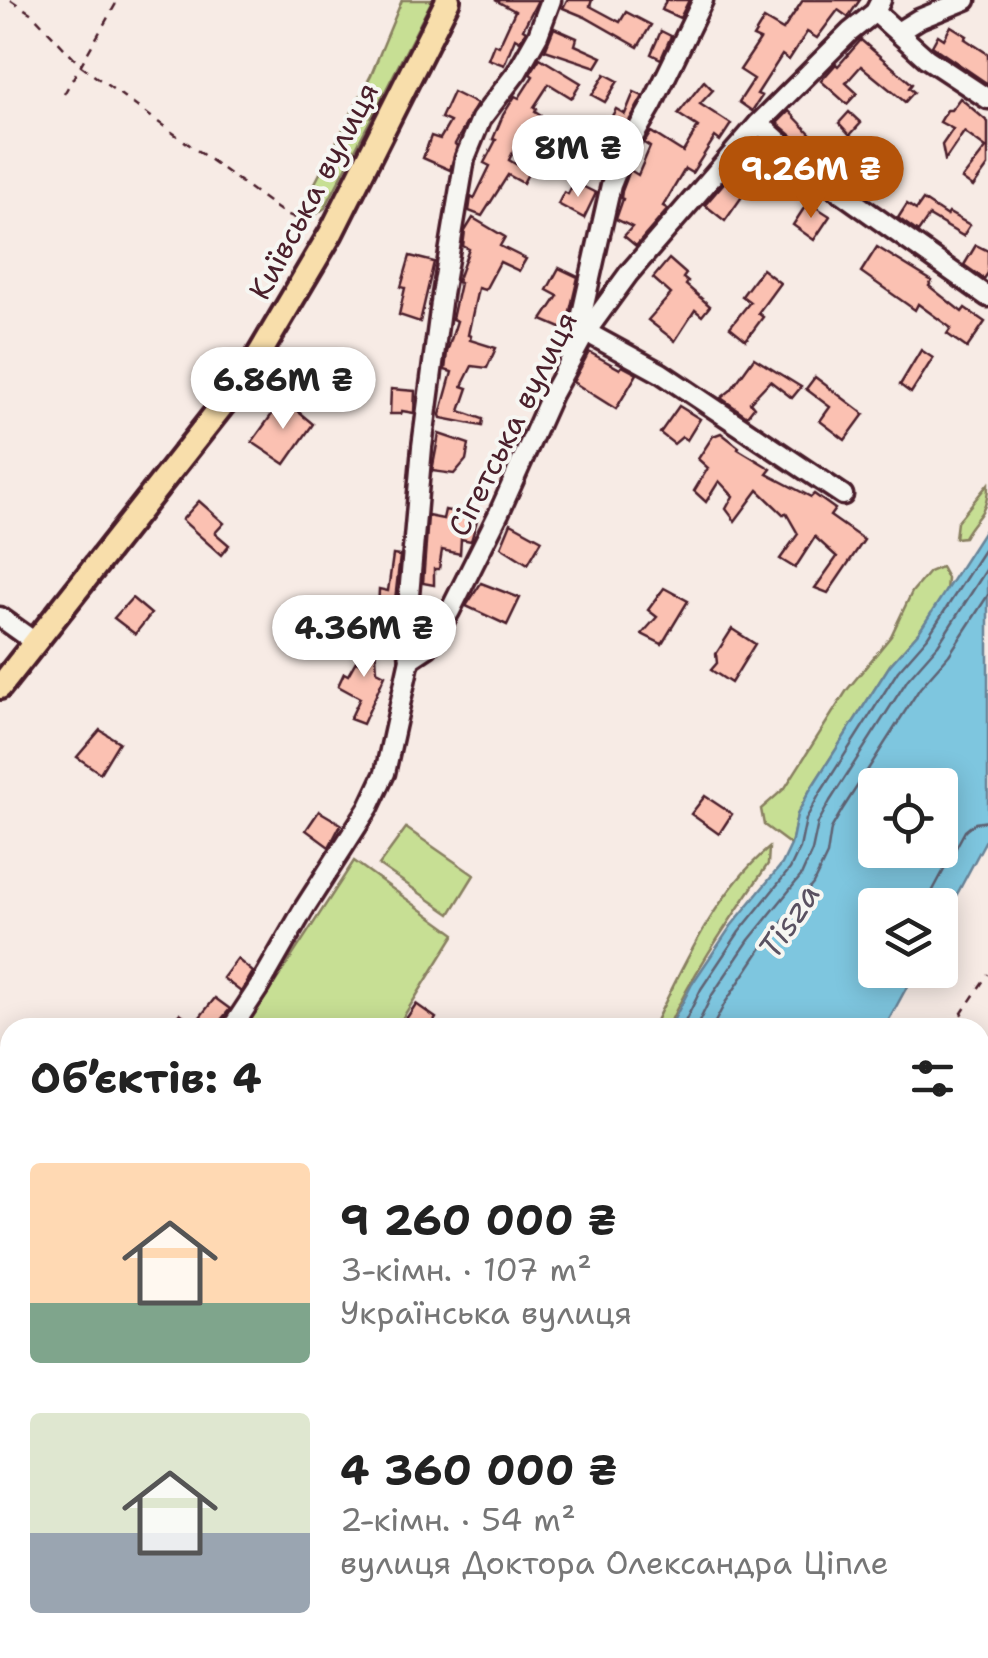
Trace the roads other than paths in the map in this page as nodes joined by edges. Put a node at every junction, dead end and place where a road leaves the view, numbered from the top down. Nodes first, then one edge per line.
1 (448, 0) edge
2 (550, 0) edge
3 (703, 0) edge
4 (966, 0) edge
5 (878, 6) edge
6 (898, 32) junction
7 (988, 99) edge
8 (758, 123) junction
9 (988, 297) edge
10 (586, 332) junction
11 (843, 496) dead end
12 (0, 617) edge
13 (36, 642) junction
14 (410, 660) junction
15 (0, 687) edge
16 (239, 1018) edge

1 - 13 main road, Київська вулиця
2 - 14 street
3 - 10 street
4 - 6 street
5 - 6 street
5 - 8 street, Сігетська вулиця
6 - 7 street
8 - 9 street
8 - 10 street, Сігетська вулиця
10 - 11 street
10 - 14 street, Сігетська вулиця
12 - 13 street
13 - 15 main road, Київська вулиця
14 - 16 street

